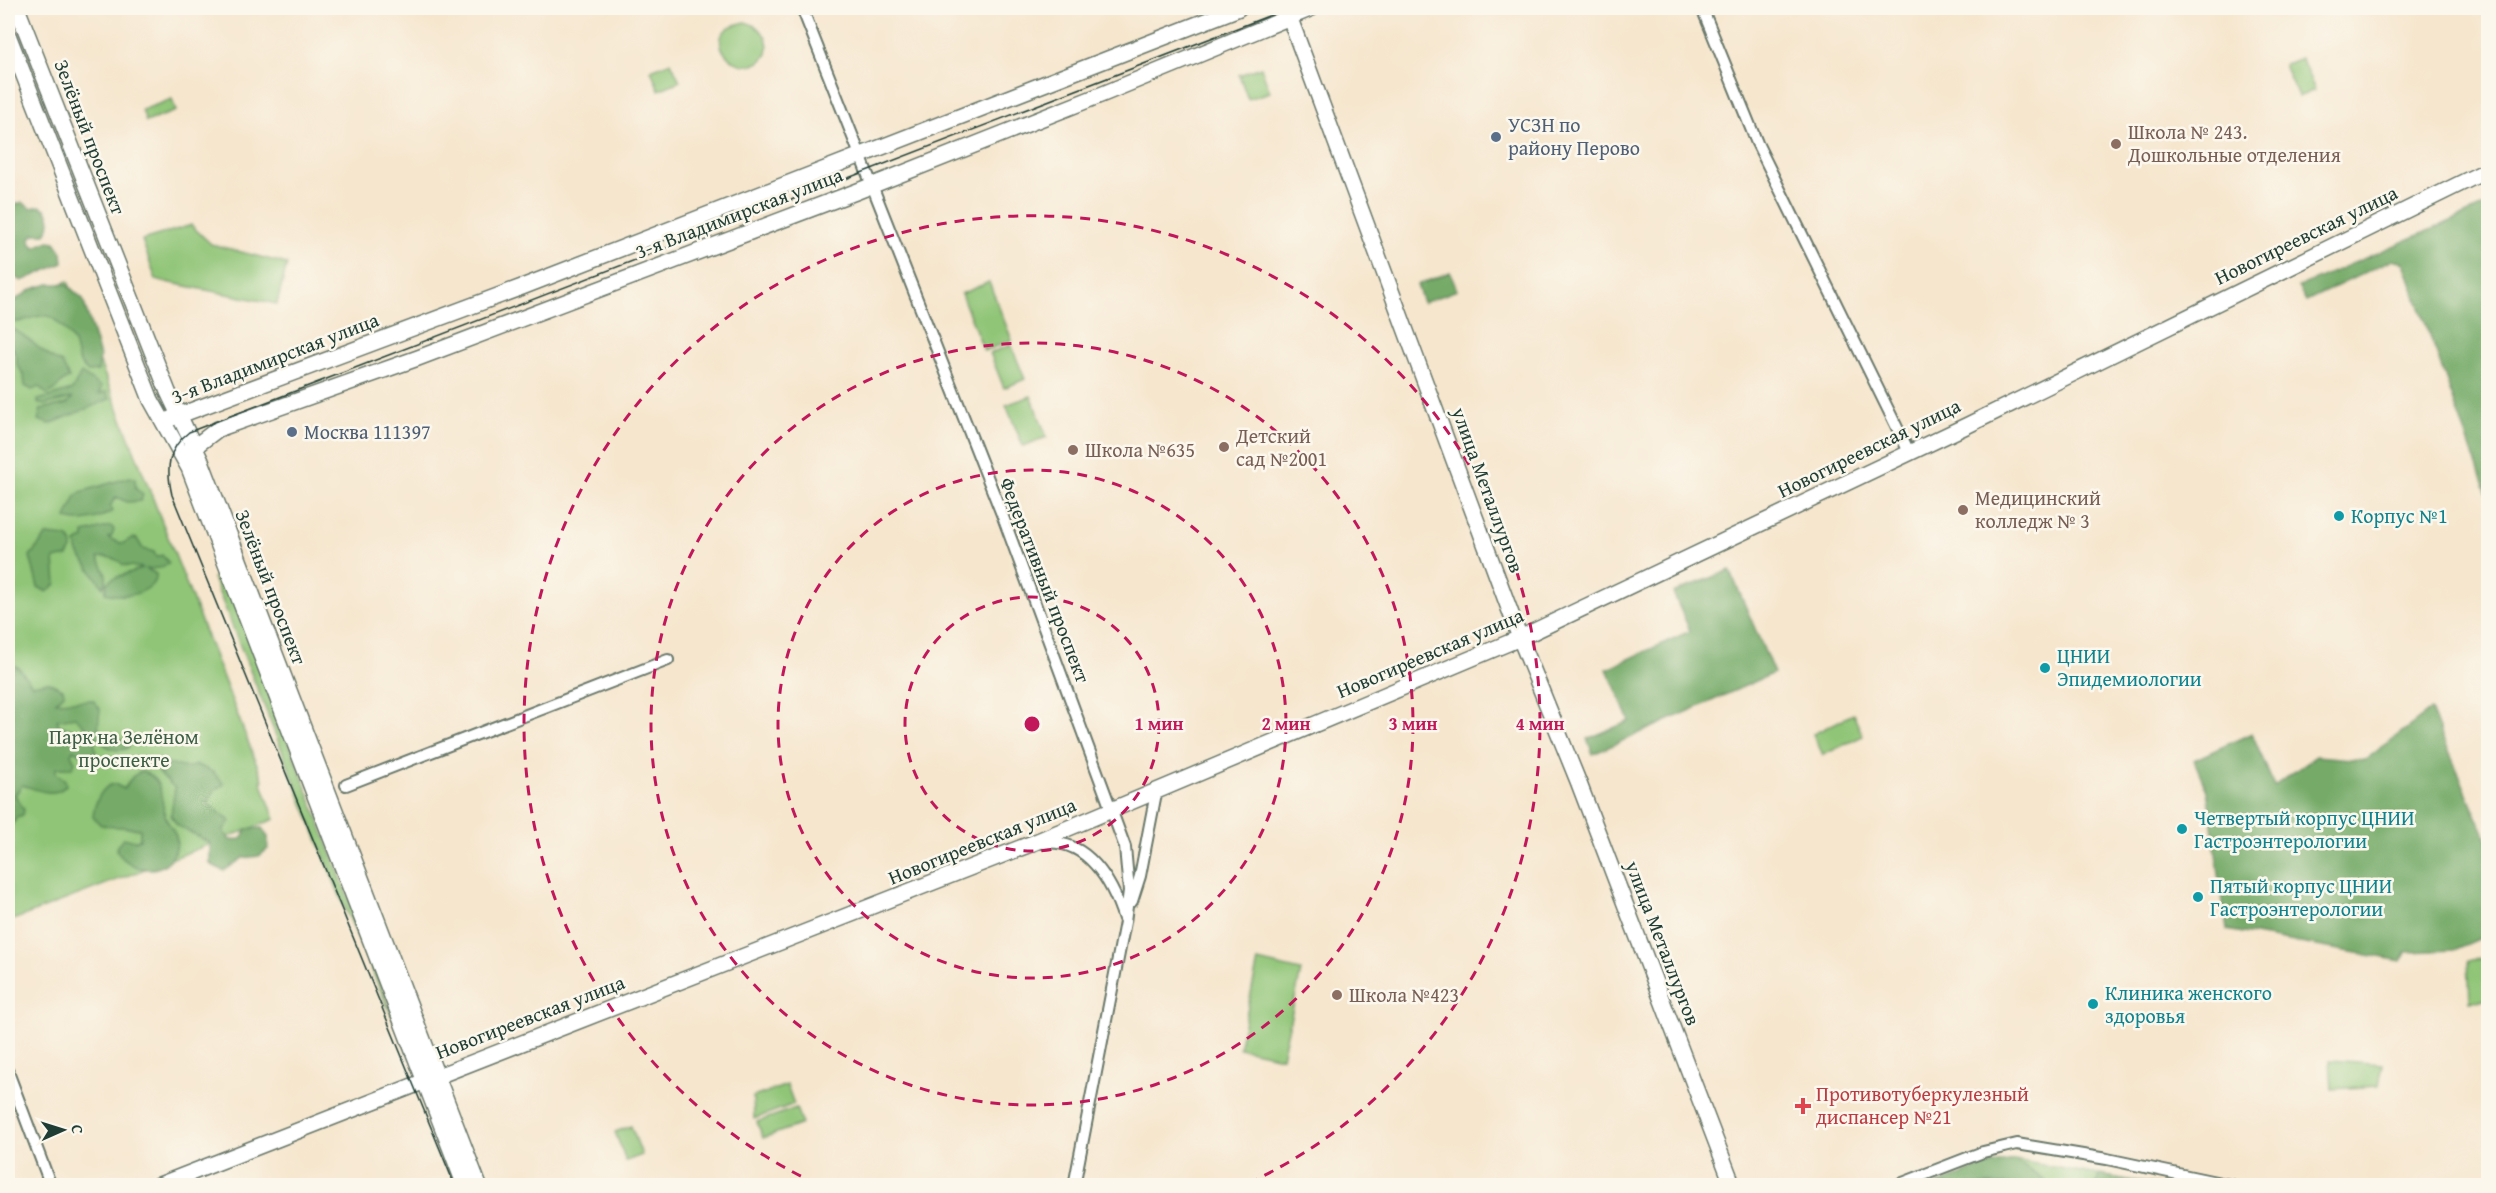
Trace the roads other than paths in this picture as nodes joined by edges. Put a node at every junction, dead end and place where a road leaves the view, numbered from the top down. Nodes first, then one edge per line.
1 (17, 8) edge
2 (802, 8) edge
3 (1239, 8) edge
4 (1312, 8) edge
5 (1702, 8) edge
6 (1288, 12) edge
7 (8, 35) edge
8 (860, 154) junction
9 (2488, 170) edge
10 (872, 185) junction
11 (180, 415) junction
12 (164, 422) junction
13 (189, 451) junction
14 (1909, 452) junction
15 (1520, 638) junction
16 (668, 660) dead end
17 (346, 785) dead end
18 (1156, 793) junction
19 (1113, 812) junction
20 (1034, 843) junction
21 (1125, 922) junction
22 (8, 1072) edge
23 (431, 1078) junction
24 (51, 1185) edge
25 (157, 1185) edge
26 (465, 1185) edge
27 (479, 1185) edge
28 (1074, 1185) edge
29 (1733, 1185) edge
30 (1895, 1185) edge
31 (2235, 1185) edge

1 - 11 main road, Зелёный проспект
2 - 8 street, Федеративный проспект
3 - 8 main road, 3-я Владимирская улица
4 - 6 main road, 3-я Владимирская улица
5 - 14 street
6 - 10 main road, 3-я Владимирская улица
6 - 15 main road, улица Металлургов
7 - 12 main road, Зелёный проспект
8 - 10 street, Федеративный проспект
8 - 11 main road, 3-я Владимирская улица
9 - 14 main road, Новогиреевская улица
10 - 13 main road, 3-я Владимирская улица
10 - 19 street, Федеративный проспект
11 - 12 main road, 3-я Владимирская улица
11 - 13 main road, Зелёный проспект
12 - 13 main road, Зелёный проспект
13 - 23 main road, Зелёный проспект
14 - 15 main road, Новогиреевская улица
15 - 18 main road, Новогиреевская улица
15 - 29 main road, улица Металлургов
16 - 17 street
18 - 19 main road, Новогиреевская улица
18 - 21 street
19 - 20 main road, Новогиреевская улица
19 - 21 street, Федеративный проспект
20 - 21 street
20 - 23 main road, Новогиреевская улица
21 - 28 street, Федеративный проспект
22 - 24 street
23 - 25 main road, Новогиреевская улица
23 - 26 main road, Зелёный проспект
23 - 27 main road, Зелёный проспект
30 - 31 street

